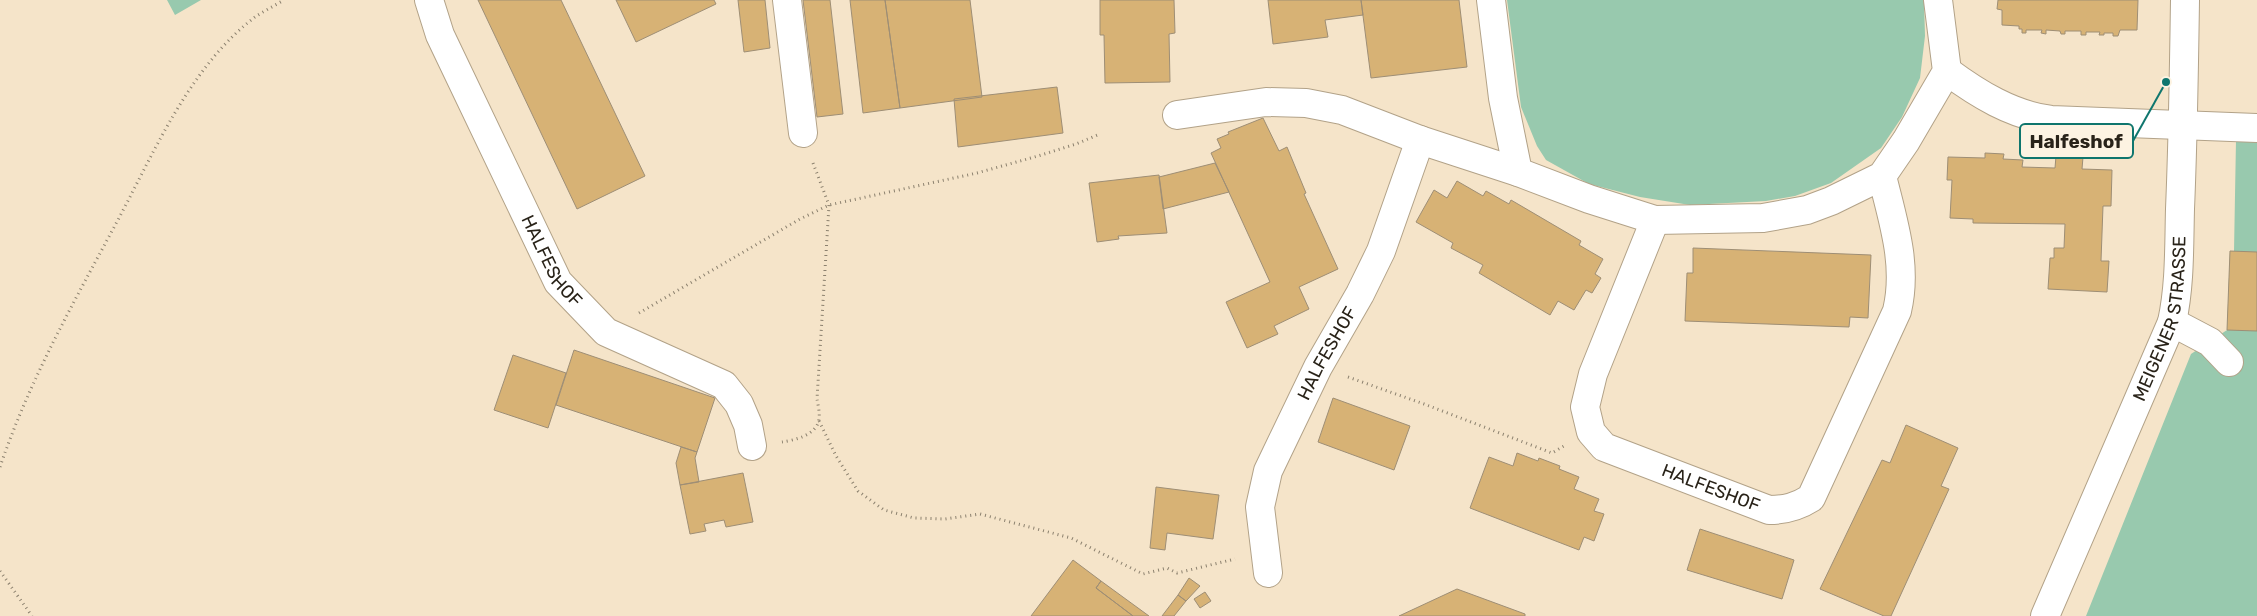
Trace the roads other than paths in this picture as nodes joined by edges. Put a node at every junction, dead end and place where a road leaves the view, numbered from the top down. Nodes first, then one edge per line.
1 (429, 0) edge
2 (787, 0) edge
3 (1491, 0) edge
4 (1938, 0) edge
5 (2185, 0) edge
6 (1947, 71) junction
7 (1177, 115) dead end
8 (2183, 125) junction
9 (2257, 128) edge
10 (802, 133) road end
11 (1420, 140) junction
12 (1518, 172) junction
13 (1882, 176) junction
14 (1655, 220) junction
15 (2172, 322) junction
16 (2229, 362) dead end
17 (752, 446) road end
18 (1266, 562) road end
19 (2045, 616) edge

1 - 17 street, HALFESHOF
2 - 10 street
3 - 12 street
4 - 6 street
5 - 8 street, MEIGENER STRASSE
6 - 8 street
6 - 13 street
7 - 11 street
8 - 9 street
8 - 15 street, MEIGENER STRASSE
11 - 12 street
11 - 18 street, HALFESHOF
12 - 14 street
13 - 14 street
13 - 14 street, HALFESHOF
15 - 16 street
15 - 19 street, MEIGENER STRASSE

